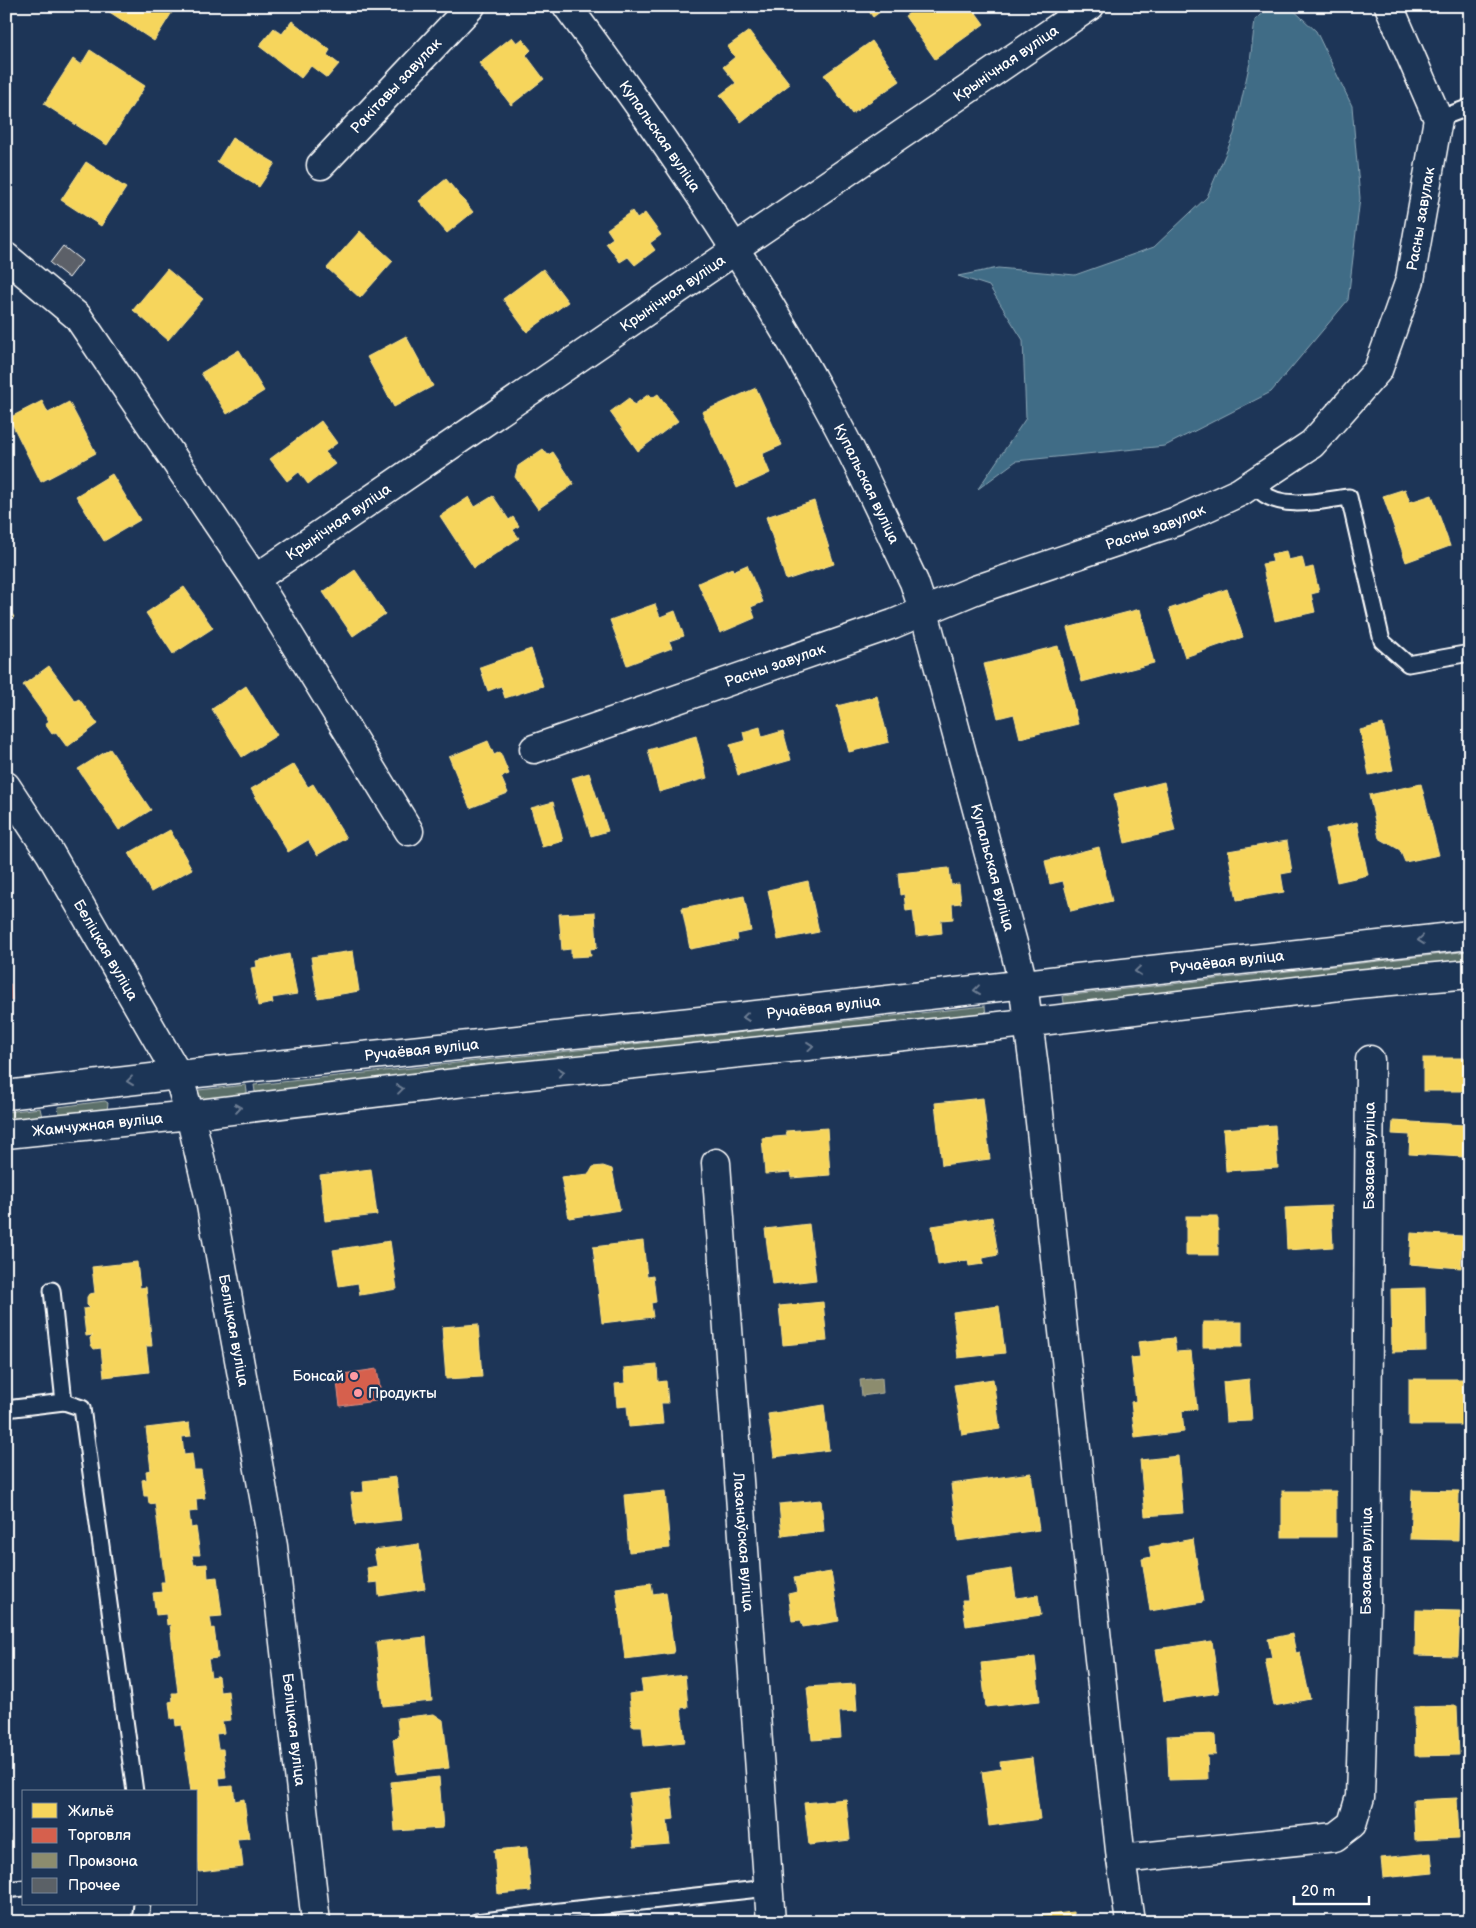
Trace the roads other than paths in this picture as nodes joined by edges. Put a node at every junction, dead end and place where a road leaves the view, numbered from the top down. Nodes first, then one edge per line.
1 (470, 6) edge
2 (567, 6) edge
3 (1090, 6) edge
4 (1389, 6) edge
5 (1470, 107) edge
6 (1438, 119) junction
7 (321, 165) dead end
8 (735, 248) junction
9 (6, 257) edge
10 (1261, 492) dead end
11 (256, 579) junction
12 (924, 612) junction
13 (1470, 653) edge
14 (534, 749) dead end
15 (6, 786) edge
16 (409, 831) dead end
17 (1470, 935) edge
18 (1470, 974) edge
19 (1023, 984) junction
20 (1028, 1023) junction
21 (1370, 1060) dead end
22 (178, 1075) junction
23 (6, 1095) edge
24 (190, 1115) junction
25 (6, 1134) edge
26 (716, 1162) dead end
27 (52, 1290) dead end
28 (64, 1402) junction
29 (6, 1409) edge
30 (135, 1790) edge
31 (1122, 1859) junction
32 (22, 1888) edge
33 (768, 1888) junction
34 (6, 1890) edge
35 (142, 1906) edge
36 (140, 1922) edge
37 (316, 1922) edge
38 (476, 1922) edge
39 (771, 1922) edge
40 (1130, 1922) edge

1 - 7 street, Ракітавы завулак
2 - 8 street, Купальская вуліца
3 - 8 street, Крынічная вуліца
4 - 6 street
5 - 6 lane
6 - 12 street, Расны завулак
8 - 11 street, Крынічная вуліца
8 - 12 street, Купальская вуліца
9 - 11 street
10 - 13 lane
11 - 16 street
12 - 14 street, Расны завулак
12 - 19 street, Купальская вуліца
15 - 22 street, Беліцкая вуліца
17 -> 19 street, Ручаёвая вуліца
18 - 20 street
19 - 20 street, Купальская вуліца
19 -> 22 street, Ручаёвая вуліца
24 -> 20 street
20 - 31 street
21 - 31 street, Бэзавая вуліца
22 -> 23 street
22 - 24 street, Беліцкая вуліца
24 - 25 street, Жамчужная вуліца
24 - 37 street, Беліцкая вуліца
26 - 33 street, Лазанаўская вуліца
27 - 28 lane
28 - 29 lane
28 - 30 lane
31 - 40 street
32 - 34 lane
33 - 38 lane
33 - 39 street, Лазанаўская вуліца
35 - 36 lane

